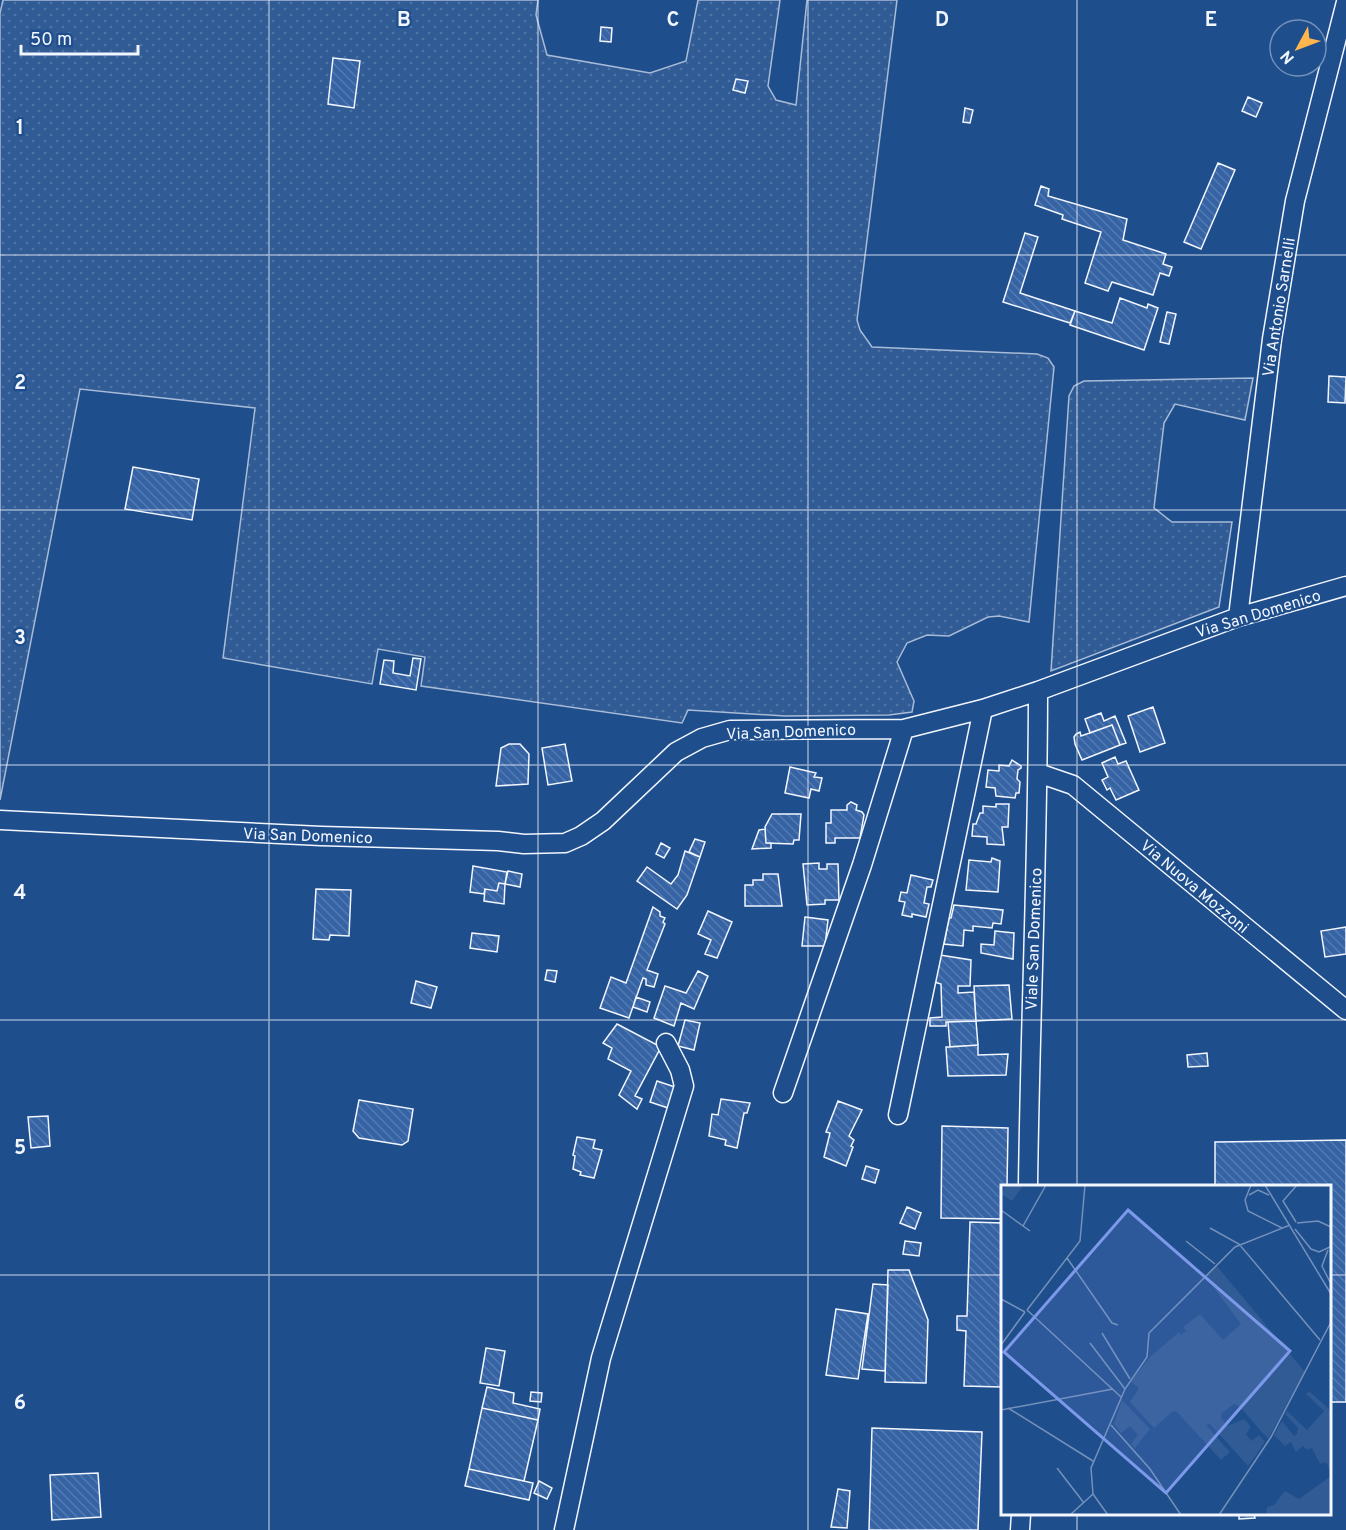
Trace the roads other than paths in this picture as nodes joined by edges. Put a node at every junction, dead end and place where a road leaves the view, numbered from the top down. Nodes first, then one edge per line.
1 (1346, 2) edge
2 (1346, 586) edge
3 (1238, 617) junction
4 (1038, 691) junction
5 (983, 709) junction
6 (904, 729) junction
7 (1038, 773) junction
8 (0, 820) edge
9 (1346, 1010) edge
10 (666, 1043) dead end
11 (783, 1093) dead end
12 (898, 1115) dead end
13 (1028, 1185) edge
14 (1021, 1515) edge
15 (564, 1530) edge
16 (1020, 1530) edge

1 - 3 street, Via Antonio Sarnelli
2 - 3 street, Via San Domenico
3 - 4 street, Via San Domenico
4 - 5 street, Via San Domenico
4 - 7 street, Viale San Domenico
5 - 6 street, Via San Domenico
5 - 12 street
6 - 8 street, Via San Domenico
6 - 11 street
7 - 9 street, Via Nuova Mozzoni
7 - 13 street, Viale San Domenico
10 - 15 street
14 - 16 street

